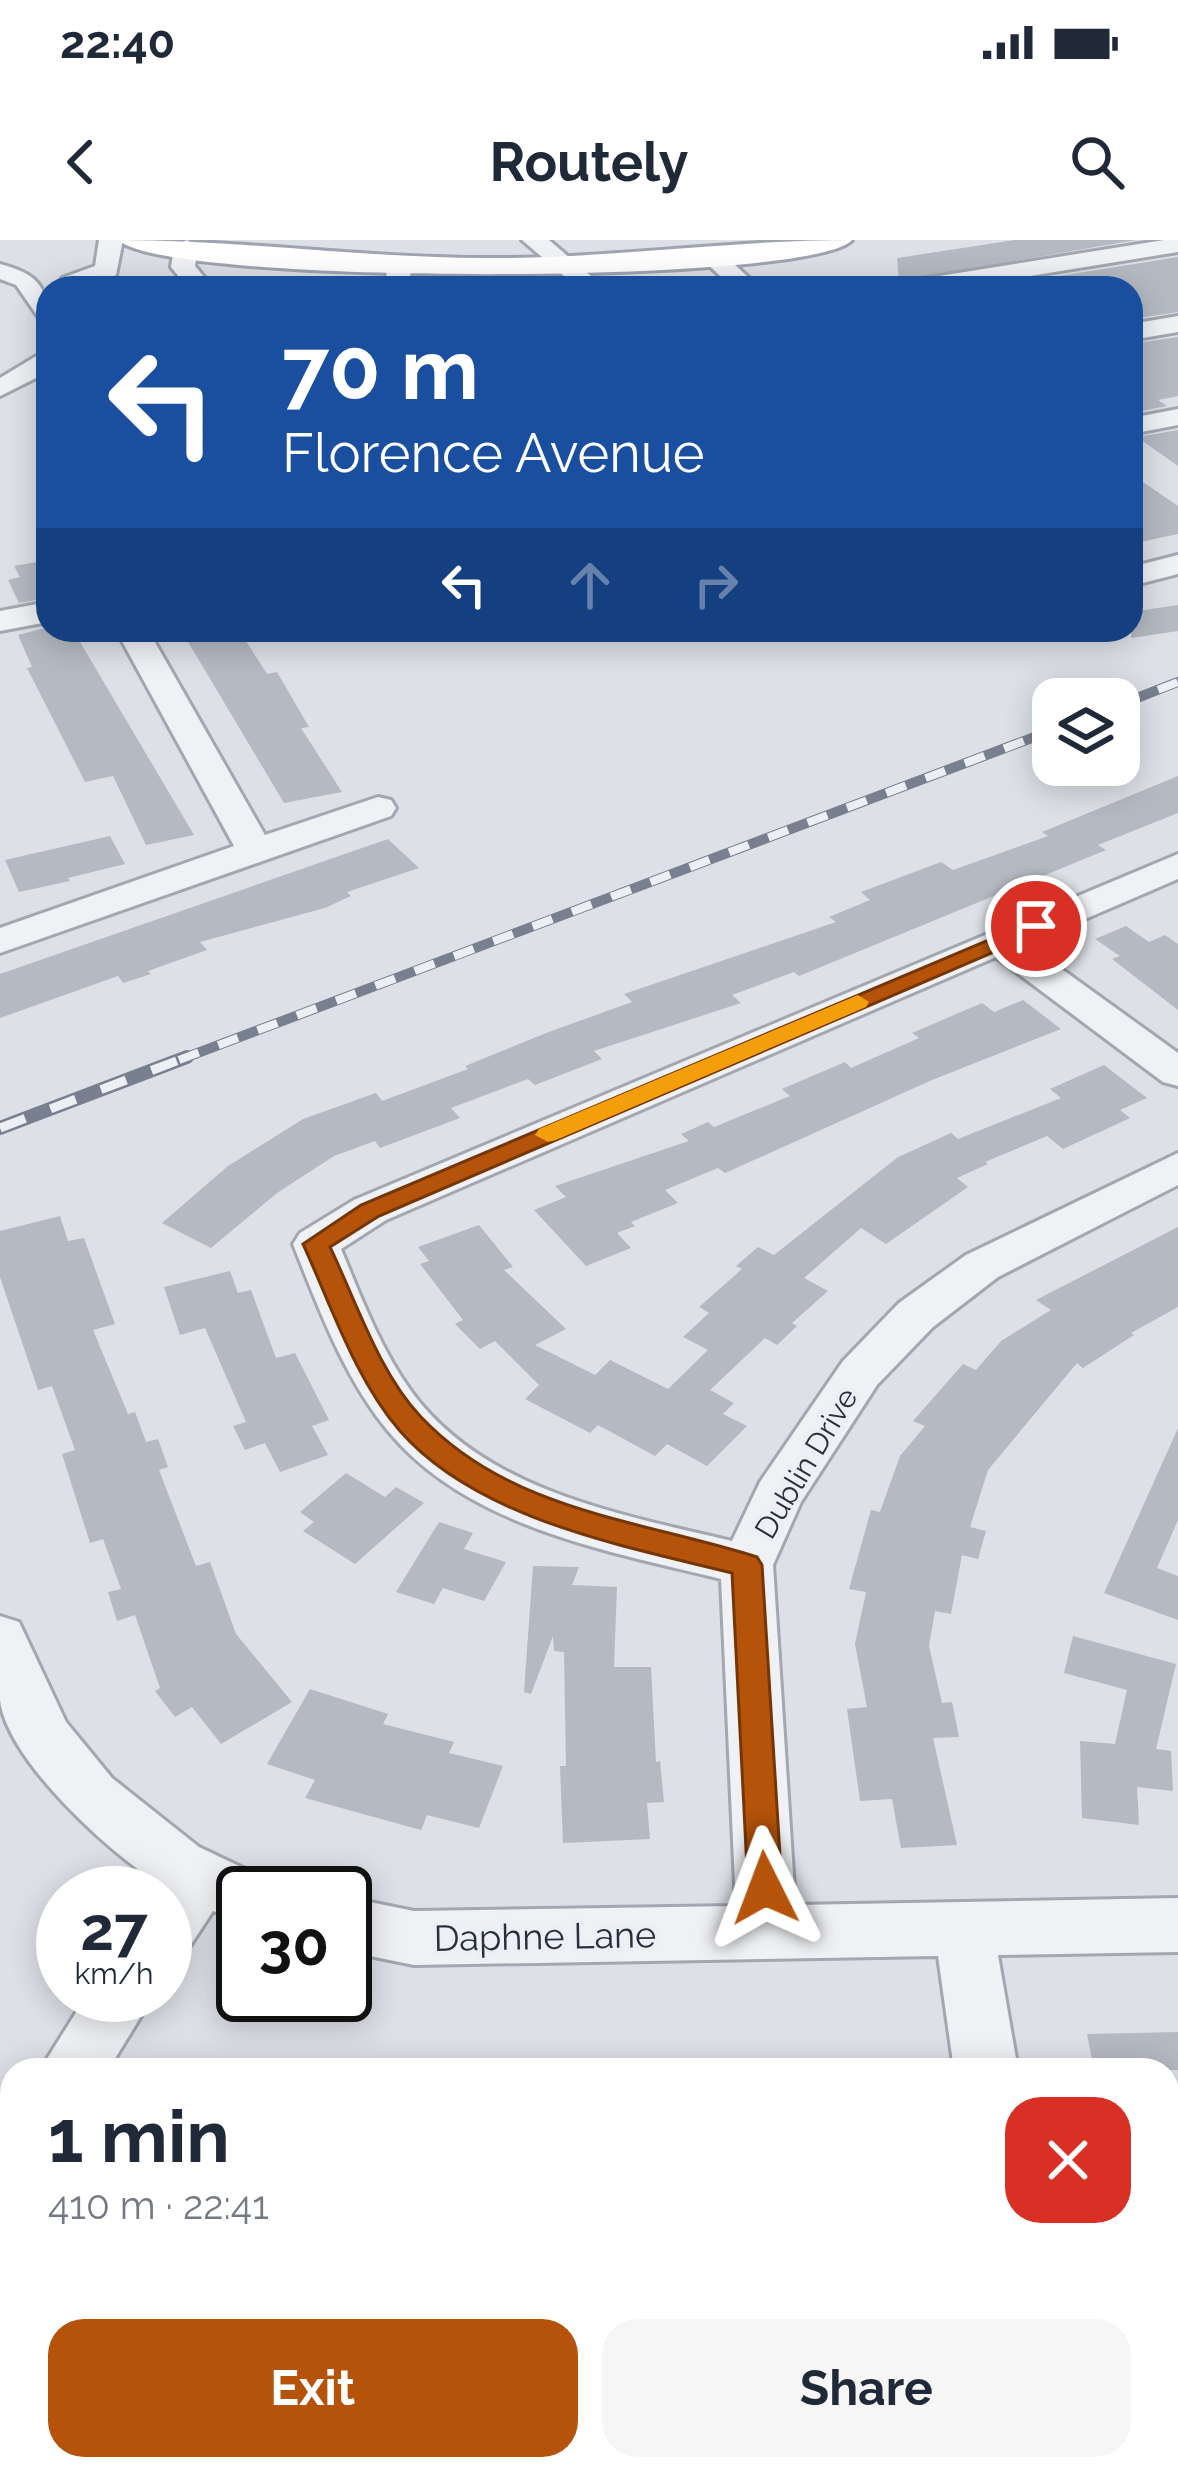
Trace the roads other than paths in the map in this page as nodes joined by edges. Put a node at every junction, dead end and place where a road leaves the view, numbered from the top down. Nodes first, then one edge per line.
1 (111, 240) edge
2 (134, 240) edge
3 (837, 240) edge
4 (1178, 244) edge
5 (186, 247) junction
6 (713, 258) junction
7 (550, 266) edge
8 (0, 271) edge
9 (90, 276) edge
10 (191, 276) edge
11 (384, 276) edge
12 (423, 276) edge
13 (734, 276) edge
14 (982, 276) edge
15 (36, 296) edge
16 (1178, 324) edge
17 (1143, 330) edge
18 (36, 370) edge
19 (0, 388) edge
20 (1178, 417) edge
21 (1143, 424) edge
22 (1178, 564) edge
23 (1143, 574) edge
24 (36, 614) edge
25 (0, 621) edge
26 (139, 642) edge
27 (379, 808) dead end
28 (255, 850) junction
29 (1178, 865) edge
30 (0, 941) edge
31 (1000, 941) junction
32 (1178, 1073) edge
33 (1178, 1167) edge
34 (747, 1565) junction
35 (0, 1637) edge
36 (216, 1884) edge
37 (216, 1893) edge
38 (192, 1912) edge
39 (1178, 1925) edge
40 (372, 1929) edge
41 (964, 1930) junction
42 (767, 1934) junction
43 (104, 2022) edge
44 (79, 2058) edge
45 (984, 2058) edge

1 - 9 street
2 - 5 main road
3 - 6 main road
4 - 14 street
5 - 10 street
5 - 11 main road
6 - 7 main road
6 - 13 street
7 - 12 main road
8 - 15 street
16 - 17 street
18 - 19 street
20 - 21 street
22 - 23 street
24 - 25 street
26 - 28 street
27 - 28 street
28 - 30 street
29 - 31 street
31 - 32 street
31 - 34 street
33 - 34 street, Dublin Drive
34 - 42 street, Dublin Drive
35 - 36 street
37 - 38 street
39 - 41 street, Daphne Lane
40 - 42 street, Daphne Lane
41 - 42 street, Daphne Lane
41 - 45 street
43 - 44 street

